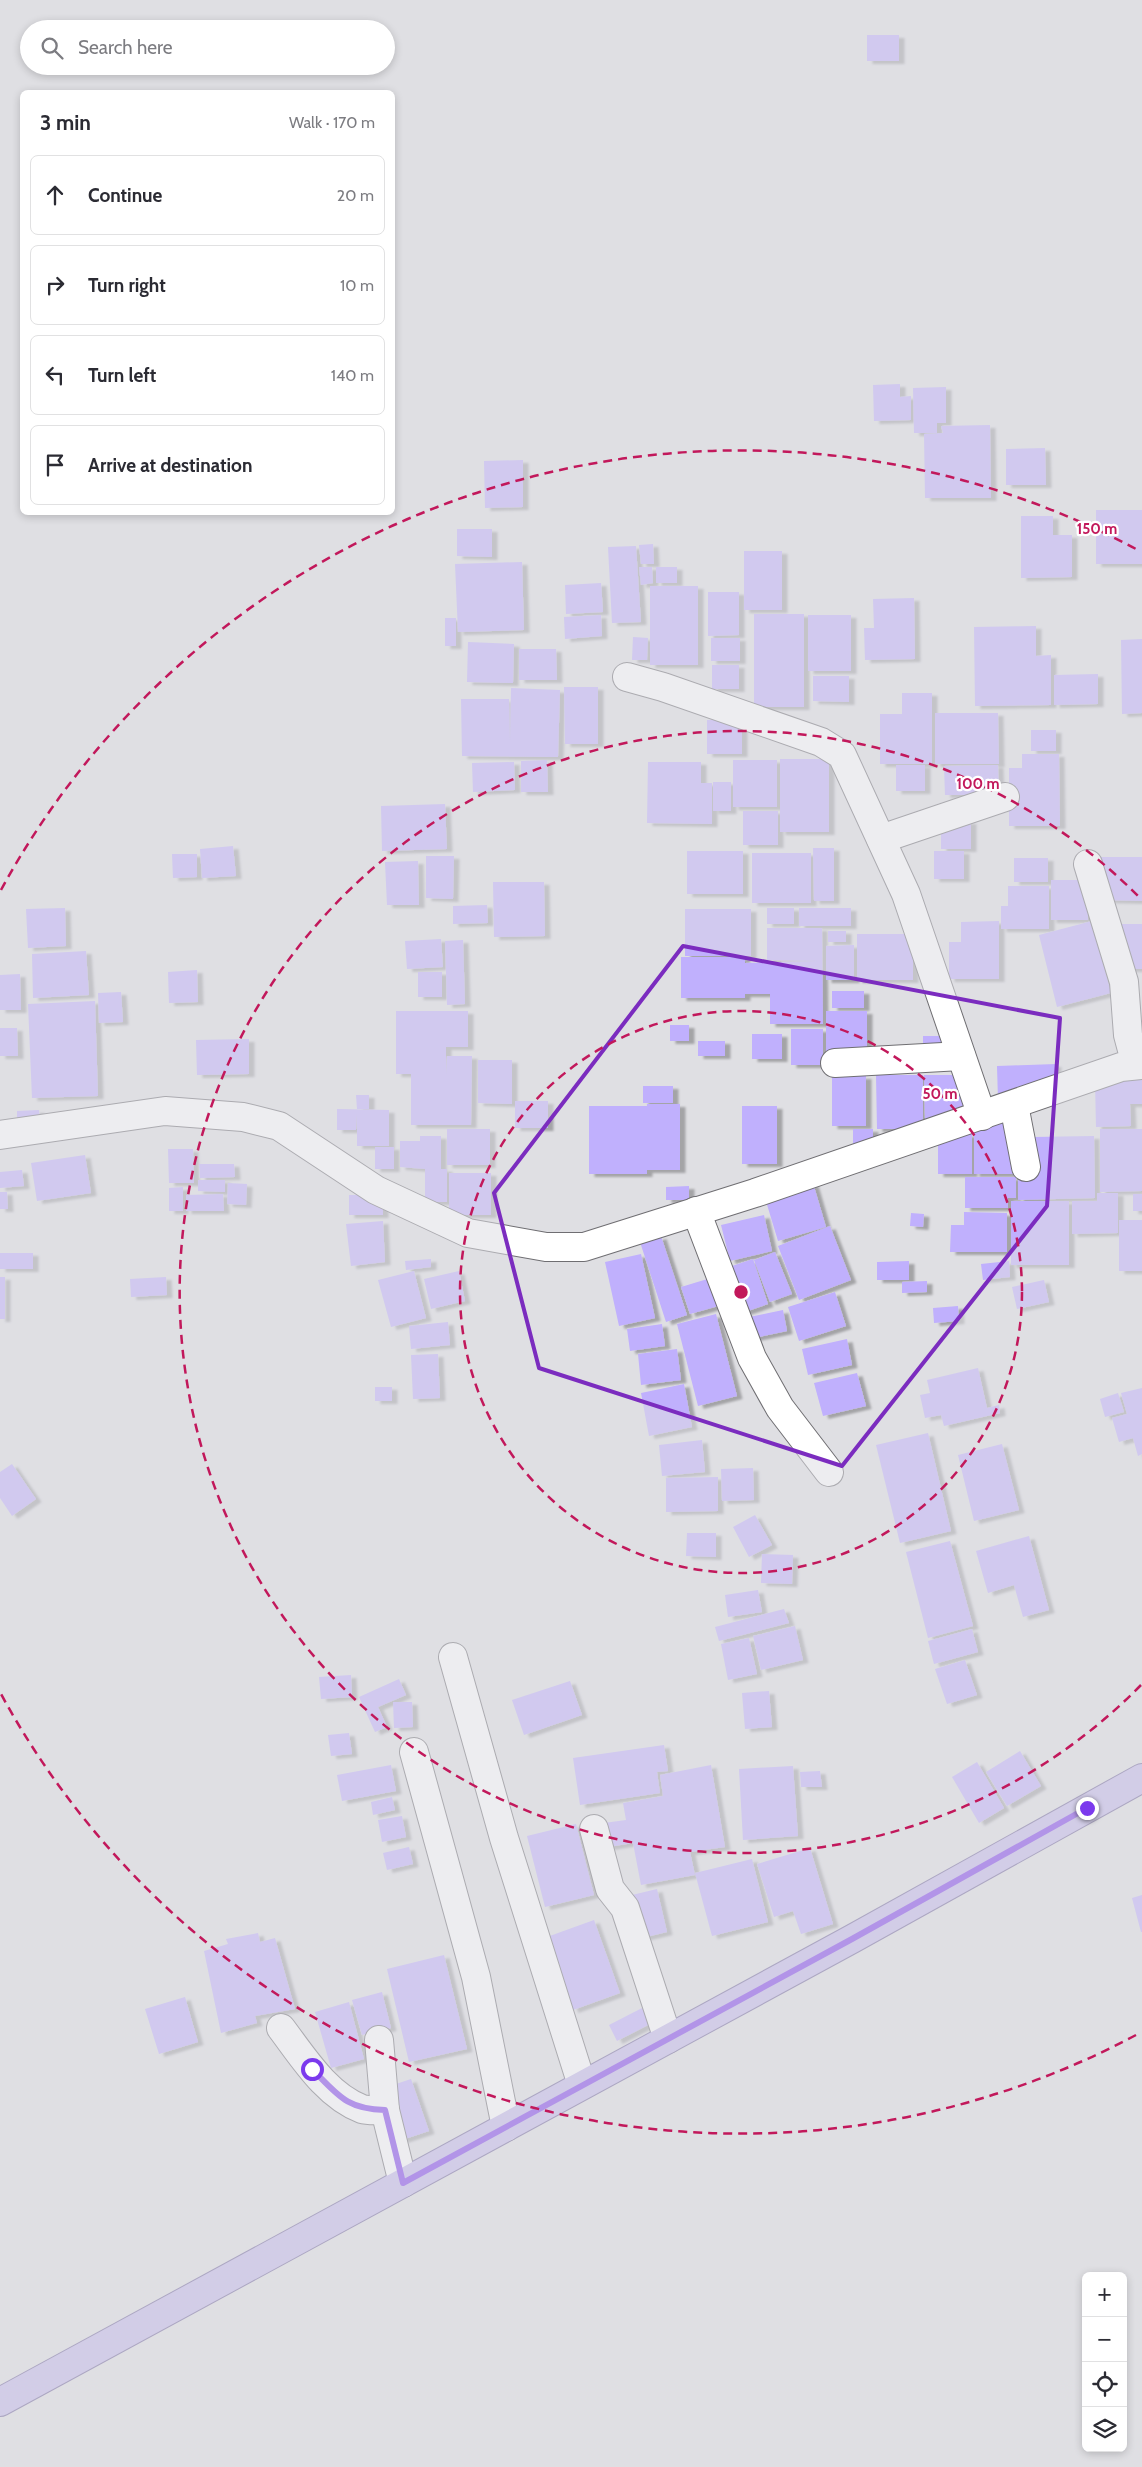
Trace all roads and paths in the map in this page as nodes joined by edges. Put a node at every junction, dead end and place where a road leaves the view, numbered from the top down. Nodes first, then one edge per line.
1 (627, 677) dead end
2 (1004, 797) dead end
3 (881, 839) junction
4 (1088, 864) dead end
5 (961, 1056) junction
6 (836, 1063) dead end
7 (1139, 1065) edge
8 (1014, 1105) junction
9 (982, 1116) junction
10 (0, 1135) edge
11 (1026, 1167) dead end
12 (696, 1211) junction
13 (829, 1472) dead end
14 (453, 1657) dead end
15 (414, 1752) dead end
16 (1142, 1778) edge
17 (594, 1830) dead end
18 (281, 2028) dead end
19 (668, 2039) junction
20 (379, 2040) dead end
21 (582, 2085) junction
22 (385, 2110) junction
23 (506, 2127) junction
24 (403, 2183) junction
25 (0, 2402) edge

1 - 3 street
2 - 3 street
3 - 5 street
4 - 7 street
5 - 6 street
5 - 9 street
7 - 8 street
8 - 9 street
8 - 11 street
9 - 12 street
10 - 12 street
12 - 13 street
14 - 21 street
15 - 23 street
16 - 19 main road
17 - 19 street
18 - 22 street
19 - 21 main road
20 - 22 street
21 - 23 main road
22 - 24 street
23 - 24 main road
24 - 25 main road

